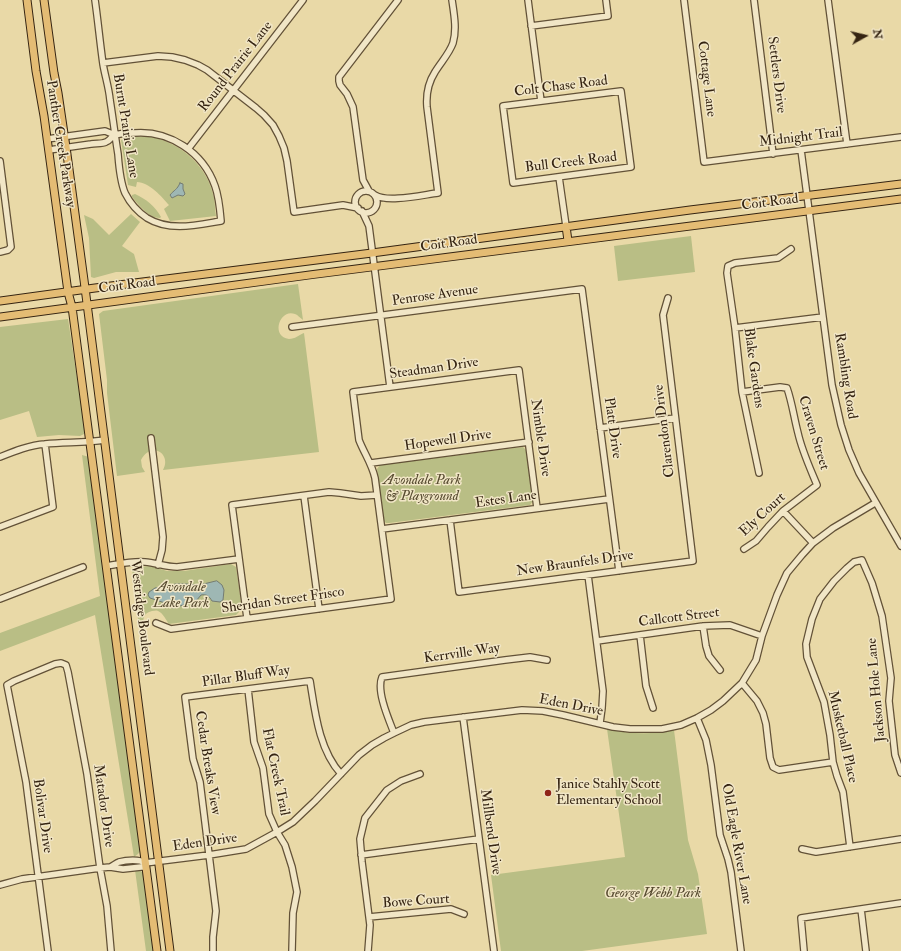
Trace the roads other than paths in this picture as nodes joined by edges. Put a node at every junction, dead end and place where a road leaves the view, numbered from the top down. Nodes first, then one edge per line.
1 (27, 0) edge
2 (44, 0) edge
3 (95, 0) edge
4 (303, 0) edge
5 (398, 0) edge
6 (452, 0) edge
7 (528, 0) edge
8 (606, 0) edge
9 (684, 0) edge
10 (754, 0) edge
11 (828, 0) edge
12 (531, 26) junction
13 (103, 63) junction
14 (234, 90) junction
15 (541, 101) junction
16 (115, 135) junction
17 (64, 136) junction
18 (901, 137) edge
19 (47, 139) junction
20 (847, 144) junction
21 (66, 147) junction
22 (188, 149) junction
23 (49, 150) junction
24 (801, 150) junction
25 (773, 154) junction
26 (0, 161) edge
27 (704, 162) joint
28 (631, 167) joint
29 (559, 177) junction
30 (363, 180) junction
31 (513, 183) joint
32 (901, 184) edge
33 (369, 191) junction
34 (375, 195) junction
35 (357, 196) junction
36 (807, 196) junction
37 (388, 199) junction
38 (901, 199) edge
39 (343, 205) junction
40 (374, 208) junction
41 (360, 210) junction
42 (810, 211) junction
43 (369, 226) junction
44 (566, 226) junction
45 (568, 241) junction
46 (791, 249) dead end
47 (0, 252) edge
48 (372, 253) junction
49 (374, 267) junction
50 (86, 289) junction
51 (582, 289) joint
52 (68, 292) junction
53 (668, 298) dead end
54 (0, 301) edge
55 (88, 305) junction
56 (72, 307) junction
57 (381, 315) junction
58 (0, 317) edge
59 (823, 317) junction
60 (292, 327) dead end
61 (735, 328) junction
62 (519, 370) joint
63 (390, 387) junction
64 (742, 392) junction
65 (675, 418) junction
66 (600, 428) junction
67 (151, 438) dead end
68 (105, 440) junction
69 (90, 442) junction
70 (529, 442) junction
71 (45, 444) junction
72 (0, 457) edge
73 (371, 463) junction
74 (759, 473) dead end
75 (817, 485) joint
76 (378, 495) junction
77 (304, 496) junction
78 (610, 498) junction
79 (876, 502) junction
80 (537, 508) junction
81 (783, 511) junction
82 (450, 520) junction
83 (0, 527) edge
84 (382, 528) junction
85 (813, 543) junction
86 (901, 546) edge
87 (744, 549) dead end
88 (239, 560) junction
89 (862, 560) joint
90 (693, 561) joint
91 (121, 564) junction
92 (158, 565) junction
93 (83, 566) dead end
94 (106, 566) junction
95 (619, 571) junction
96 (588, 575) junction
97 (0, 599) edge
98 (319, 609) junction
99 (247, 618) junction
100 (156, 624) dead end
101 (703, 626) junction
102 (640, 635) junction
103 (762, 636) junction
104 (597, 641) junction
105 (547, 660) dead end
106 (66, 665) joint
107 (720, 670) dead end
108 (742, 683) junction
109 (248, 689) junction
110 (185, 698) joint
111 (653, 708) dead end
112 (463, 716) junction
113 (698, 718) junction
114 (600, 723) junction
115 (394, 733) junction
116 (833, 762) junction
117 (901, 773) edge
118 (341, 774) junction
119 (420, 774) dead end
120 (277, 832) junction
121 (479, 839) junction
122 (901, 839) edge
123 (850, 847) junction
124 (802, 849) dead end
125 (209, 855) junction
126 (361, 855) junction
127 (158, 861) junction
128 (145, 863) junction
129 (100, 868) junction
130 (38, 876) junction
131 (0, 885) edge
132 (901, 903) edge
133 (861, 909) junction
134 (464, 914) dead end
135 (369, 917) junction
136 (48, 951) edge
137 (111, 951) edge
138 (157, 951) edge
139 (170, 951) edge
140 (213, 951) edge
141 (292, 951) edge
142 (368, 951) edge
143 (494, 951) edge
144 (741, 951) edge
145 (804, 951) edge
146 (866, 951) edge

1 - 19 main road, Panther Creek Parkway
2 - 17 main road, Panther Creek Parkway
3 - 13 street, Burnt Prairie Lane
4 - 14 street, Round Prairie Lane
5 - 30 street
6 - 37 street
7 - 12 street
8 - 12 street
9 - 27 street, Cottage Lane
10 - 25 street, Settlers Drive
11 - 20 street
12 - 15 street
13 - 14 street
13 - 16 street, Burnt Prairie Lane
14 - 22 street, Round Prairie Lane
14 - 39 street
15 - 28 street, Colt Chase Road
15 - 31 street, Colt Chase Road
16 - 17 street
16 - 21 street
16 - 22 street
16 - 22 street, Burnt Prairie Lane
17 - 19 street
17 - 21 main road, Panther Creek Parkway
18 - 20 street, Midnight Trail
19 - 23 main road, Panther Creek Parkway
20 - 24 street, Midnight Trail
21 - 23 street
21 - 50 main road, Panther Creek Parkway
23 - 52 main road, Panther Creek Parkway
24 - 25 street, Midnight Trail
24 - 36 street, Rambling Road
25 - 27 street, Midnight Trail
26 - 47 street
28 - 29 street, Bull Creek Road
29 - 31 street, Bull Creek Road
29 - 44 street
30 - 33 street
30 - 35 street
32 - 36 main road, Coit Road
33 - 34 street
33 - 35 street
34 - 37 street
34 - 40 street
35 - 39 street
35 - 41 street
36 - 42 street, Rambling Road
36 - 44 main road, Coit Road
37 - 40 street
38 - 42 main road, Coit Road
39 - 41 street
40 - 41 street
40 - 43 street
41 - 43 street
42 - 45 main road, Coit Road
42 - 59 street, Rambling Road
43 - 48 street
44 - 45 main road
44 - 48 main road, Coit Road
45 - 49 main road, Coit Road
46 - 61 street, Blake Gardens
48 - 49 street
48 - 50 main road, Coit Road
49 - 55 main road, Coit Road
49 - 57 street
50 - 52 main road, Coit Road
50 - 55 main road, Westridge Boulevard
51 - 57 street, Penrose Avenue
51 - 66 street, Platt Drive
52 - 54 main road, Coit Road
52 - 56 main road, Westridge Boulevard
53 - 65 street, Clarendon Drive
55 - 56 main road, Coit Road
55 - 68 main road, Westridge Boulevard
56 - 58 main road, Coit Road
56 - 69 main road, Westridge Boulevard
57 - 60 street, Penrose Avenue
57 - 63 street
59 - 61 street
59 - 79 street, Rambling Road
61 - 64 street, Blake Gardens
62 - 63 street, Steadman Drive
62 - 70 street, Nimble Drive
63 - 73 street, Steadman Drive
64 - 74 street, Blake Gardens
64 - 75 street, Craven Street
65 - 66 street
65 - 90 street, Clarendon Drive
66 - 78 street, Platt Drive
67 - 92 street
68 - 69 street
68 - 91 main road, Westridge Boulevard
69 - 71 street
69 - 94 main road, Westridge Boulevard
70 - 73 street, Hopewell Drive
70 - 80 street, Nimble Drive
71 - 72 street
71 - 83 street
73 - 76 street
75 - 81 street, Ely Court
76 - 77 street
76 - 84 street
77 - 88 street
77 - 98 street
78 - 80 street, Estes Lane
78 - 95 street, Platt Drive
79 - 85 street, Eden Drive
79 - 86 street, Rambling Road
80 - 82 street, Estes Lane
81 - 85 street
81 - 87 street, Ely Court
82 - 84 street, Estes Lane
82 - 96 street, New Braunfels Drive
84 - 98 street, Sheridan Street Frisco
85 - 103 street, Eden Drive
88 - 92 street
88 - 99 street
89 - 116 street, Musketball Place
89 - 117 street, Jackson Hole Lane
90 - 95 street, New Braunfels Drive
91 - 92 street
91 - 94 street
91 - 127 main road, Westridge Boulevard
93 - 97 street
94 - 128 main road, Westridge Boulevard
95 - 96 street, New Braunfels Drive
96 - 104 street
98 - 99 street, Sheridan Street Frisco
99 - 100 street, Sheridan Street Frisco
101 - 102 street, Callcott Street
101 - 103 street, Callcott Street
101 - 107 street
102 - 104 street, Callcott Street
102 - 111 street
103 - 108 street, Eden Drive
104 - 114 street
105 - 115 street, Kerrville Way
106 - 129 street, Matador Drive
106 - 130 street, Bolivar Drive
108 - 113 street, Eden Drive
108 - 116 street
109 - 110 street, Pillar Bluff Way
109 - 118 street, Pillar Bluff Way
109 - 120 street, Flat Creek Trail
110 - 125 street, Cedar Breaks View
112 - 114 street, Eden Drive
112 - 115 street, Eden Drive
112 - 121 street, Millbend Drive
113 - 114 street, Eden Drive
113 - 144 street, Old Eagle River Lane
115 - 118 street, Eden Drive
116 - 123 street, Musketball Place
118 - 120 street, Eden Drive
119 - 126 street
120 - 125 street, Eden Drive
120 - 141 street, Flat Creek Trail
121 - 126 street
121 - 143 street, Millbend Drive
122 - 123 street
123 - 124 street
125 - 127 street, Eden Drive
125 - 140 street, Cedar Breaks View
126 - 135 street
127 - 128 street, Eden Drive
127 - 139 main road, Westridge Boulevard
128 - 129 street, Eden Drive
128 - 138 main road, Westridge Boulevard
129 - 130 street, Eden Drive
129 - 137 street, Matador Drive
130 - 131 street, Eden Drive
130 - 136 street, Bolivar Drive
132 - 133 street
133 - 145 street
133 - 146 street
134 - 135 street, Bowe Court
135 - 142 street

